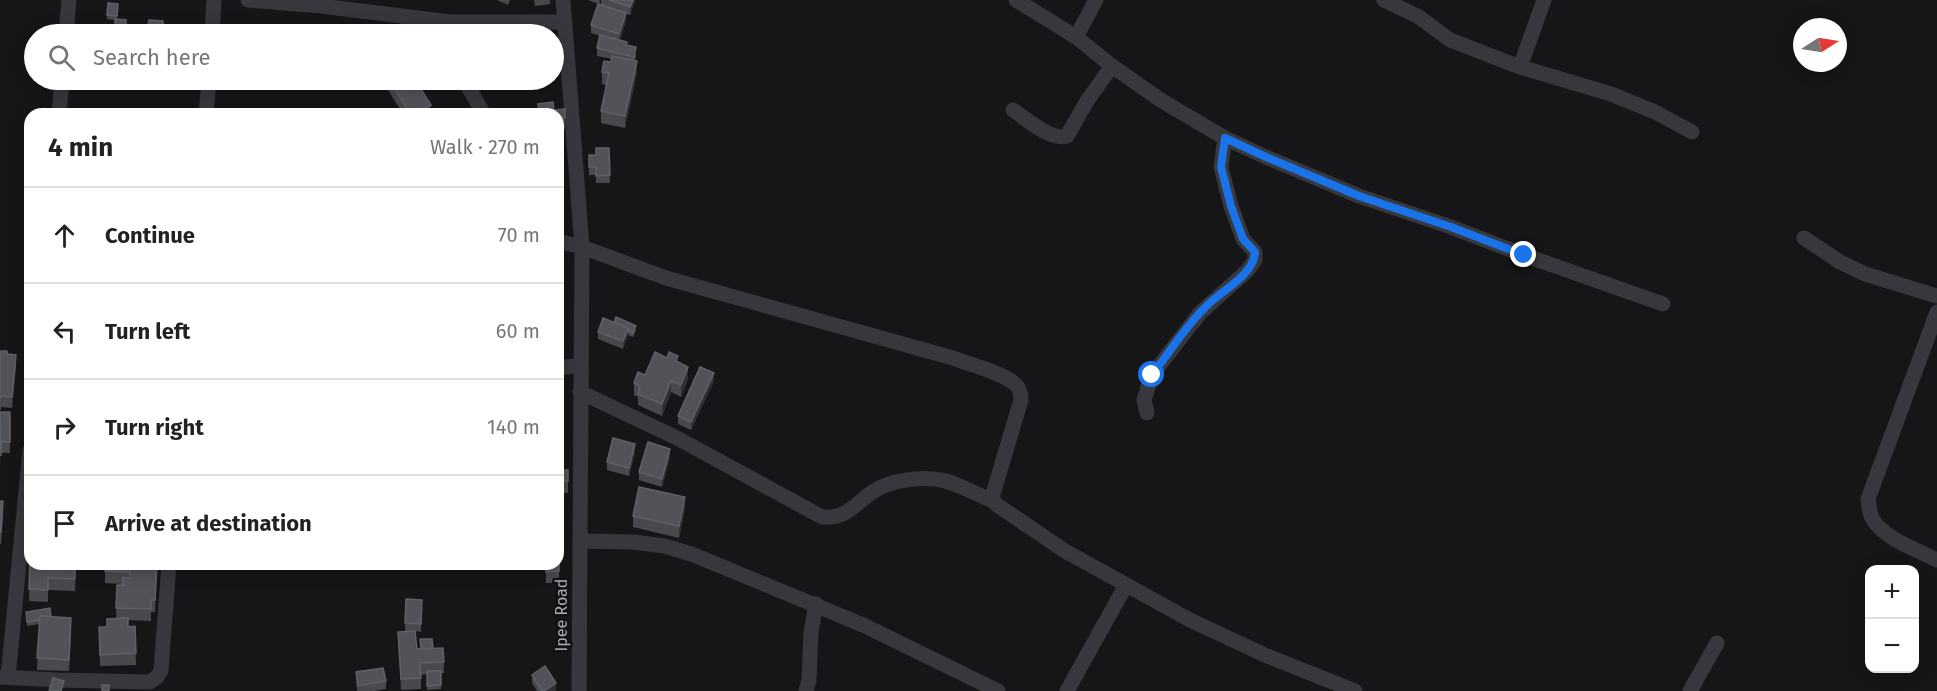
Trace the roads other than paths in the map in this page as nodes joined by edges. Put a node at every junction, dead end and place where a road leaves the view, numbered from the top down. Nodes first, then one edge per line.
1 (69, 0) edge
2 (214, 0) edge
3 (248, 0) edge
4 (563, 0) edge
5 (1016, 0) edge
6 (1095, 0) edge
7 (1384, 0) edge
8 (1544, 0) edge
9 (565, 22) junction
10 (67, 24) edge
11 (213, 24) edge
12 (426, 24) edge
13 (526, 24) edge
14 (1076, 38) junction
15 (1112, 66) junction
16 (1520, 67) junction
17 (61, 90) edge
18 (208, 90) edge
19 (470, 90) edge
20 (59, 108) edge
21 (207, 108) edge
22 (480, 108) edge
23 (1013, 110) dead end
24 (1692, 132) dead end
25 (1225, 138) junction
26 (1804, 238) dead end
27 (564, 242) edge
28 (582, 247) junction
29 (1937, 296) edge
30 (1663, 304) dead end
31 (1937, 312) edge
32 (581, 365) junction
33 (564, 367) edge
34 (580, 392) junction
35 (1147, 413) dead end
36 (993, 501) junction
37 (24, 502) edge
38 (580, 541) junction
39 (1937, 560) edge
40 (169, 570) edge
41 (1126, 585) junction
42 (816, 604) junction
43 (1717, 643) dead end
44 (4, 677) edge
45 (579, 691) edge
46 (806, 691) edge
47 (998, 691) edge
48 (1067, 691) edge
49 (1355, 691) edge
50 (1690, 691) edge

1 - 10 street
2 - 11 street
3 - 12 street
4 - 9 street, Ipee Road
5 - 14 street
6 - 14 street
7 - 16 street
8 - 16 street
9 - 13 street
9 - 28 street, Ipee Road
14 - 15 street
15 - 23 street
15 - 25 street
16 - 24 street
17 - 20 street
18 - 21 street
19 - 22 street
25 - 30 street
25 - 35 street
26 - 29 street
27 - 28 street
28 - 32 street, Ipee Road
28 - 36 street
31 - 39 street
32 - 33 street
32 - 34 street, Ipee Road
34 - 36 street
34 - 38 street, Ipee Road
36 - 41 street
37 - 44 street
38 - 42 street
38 - 45 street, Ipee Road
40 - 44 street
41 - 48 street
41 - 49 street
42 - 46 street
42 - 47 street
43 - 50 street

